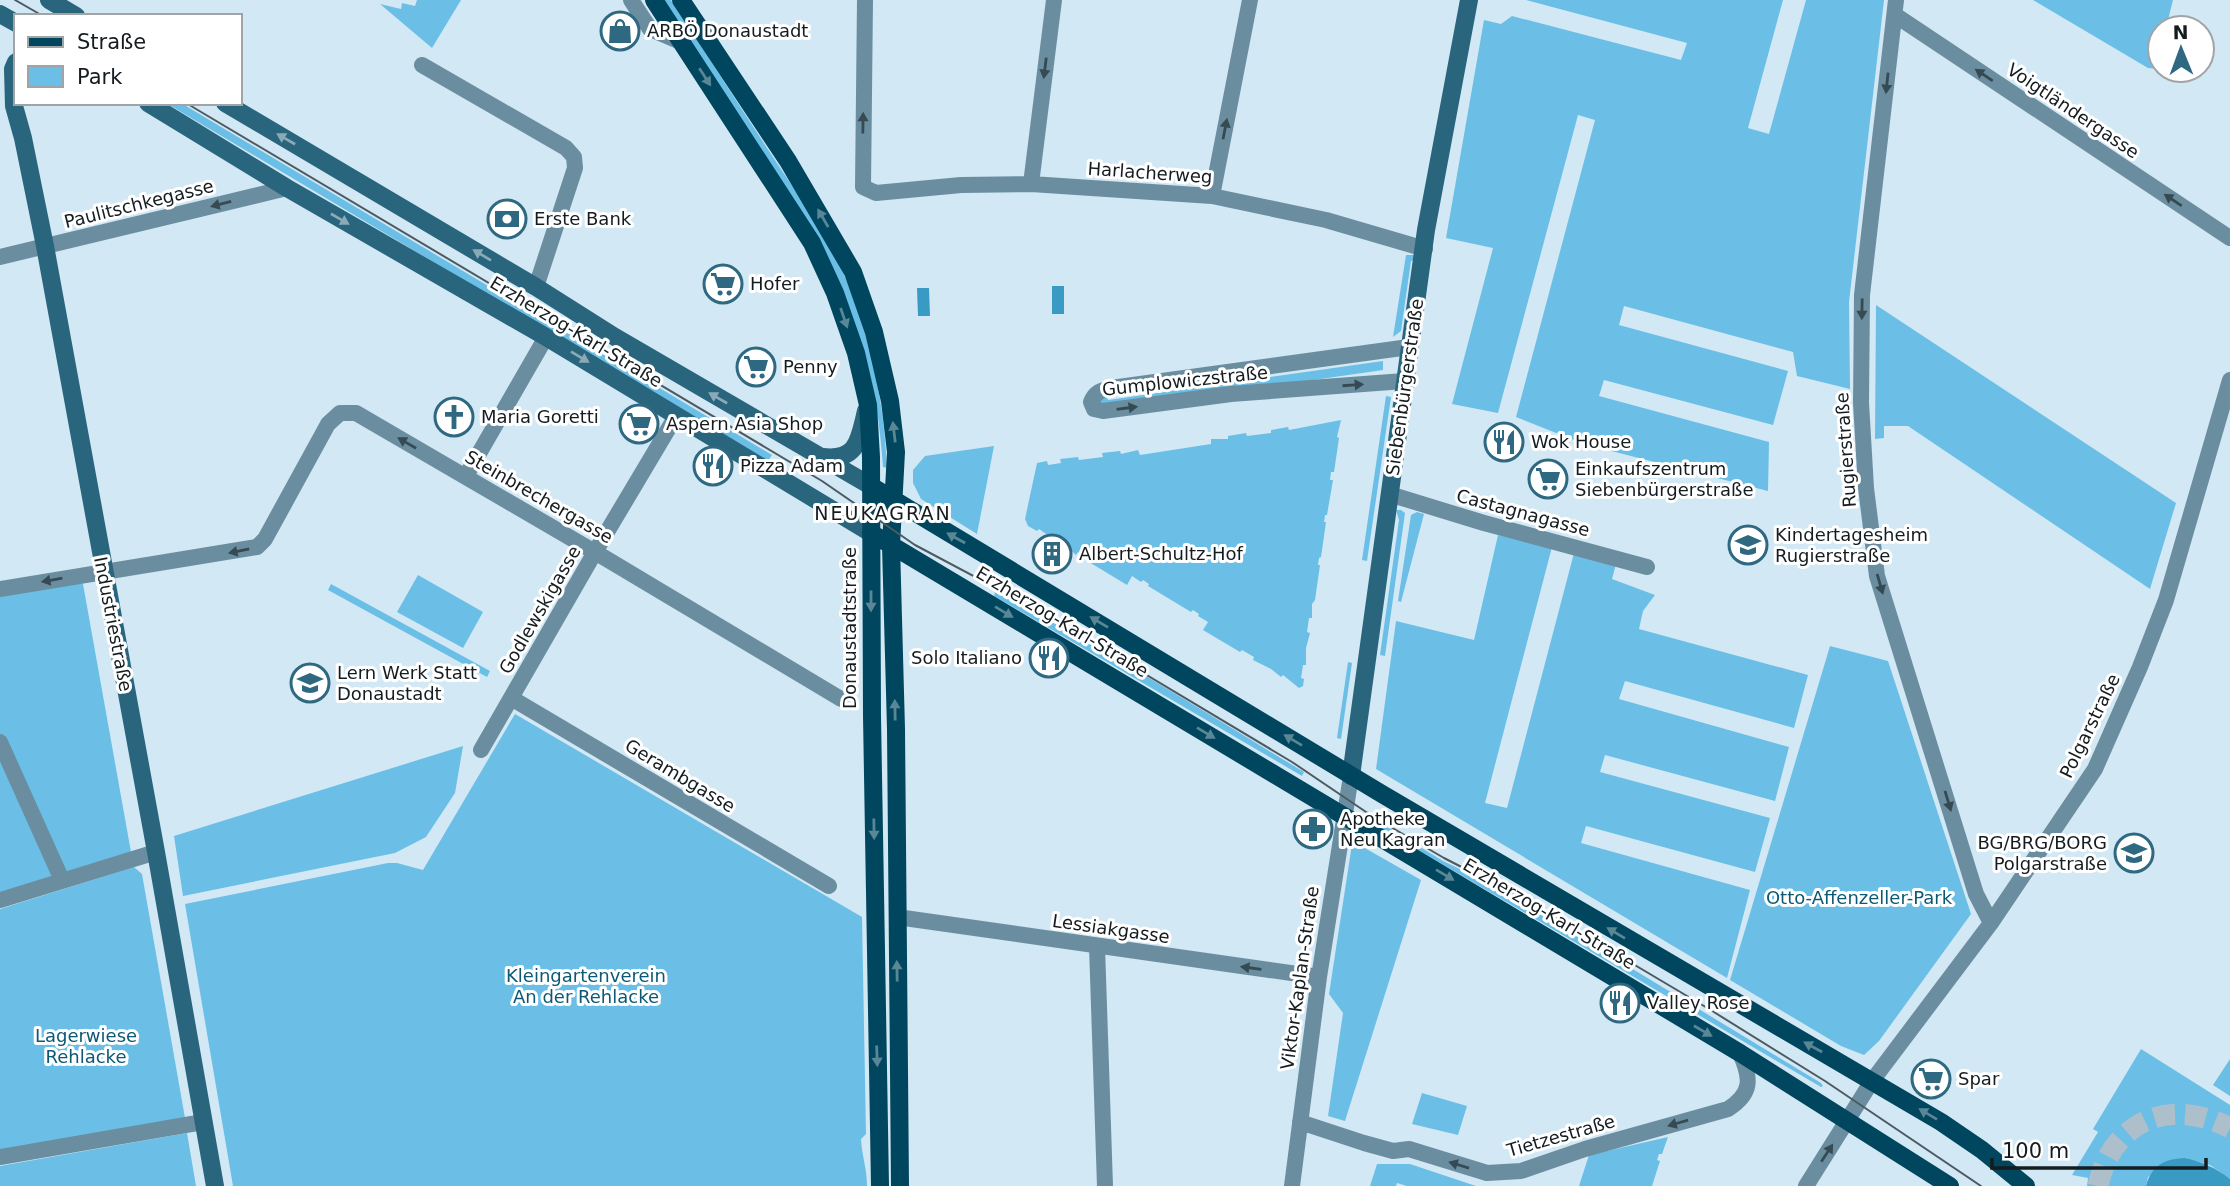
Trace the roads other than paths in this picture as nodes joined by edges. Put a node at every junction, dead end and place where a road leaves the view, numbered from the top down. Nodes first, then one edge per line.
1 (631, 0) edge
2 (654, 0) edge
3 (681, 0) edge
4 (865, 0) edge
5 (1054, 0) edge
6 (1250, 0) edge
7 (1469, 0) edge
8 (46, 5) edge
9 (1895, 8) edge
10 (71, 14) edge
11 (683, 43) junction
12 (422, 65) dead end
13 (14, 67) edge
14 (151, 105) edge
15 (228, 105) edge
16 (1031, 184) junction
17 (288, 188) junction
18 (1212, 196) junction
19 (2230, 238) edge
20 (45, 246) junction
21 (1425, 249) junction
22 (0, 257) edge
23 (536, 287) junction
24 (546, 337) junction
25 (1409, 347) junction
26 (2230, 380) edge
27 (1404, 381) junction
28 (868, 405) junction
29 (676, 416) junction
30 (820, 457) junction
31 (466, 477) junction
32 (871, 486) junction
33 (1389, 494) junction
34 (895, 500) junction
35 (871, 533) junction
36 (891, 545) junction
37 (595, 552) junction
38 (1647, 567) dead end
39 (104, 572) junction
40 (0, 589) edge
41 (511, 698) junction
42 (841, 699) dead end
43 (0, 742) edge
44 (481, 750) dead end
45 (1351, 776) junction
46 (1344, 816) junction
47 (156, 852) junction
48 (62, 880) junction
49 (830, 886) dead end
50 (0, 900) edge
51 (897, 918) junction
52 (1992, 923) junction
53 (1097, 946) junction
54 (1319, 978) junction
55 (1740, 1053) junction
56 (1872, 1081) junction
57 (1848, 1121) junction
58 (203, 1122) junction
59 (1300, 1122) junction
60 (0, 1157) edge
61 (215, 1186) edge
62 (880, 1186) edge
63 (900, 1186) edge
64 (1105, 1186) edge
65 (1292, 1186) edge
66 (1806, 1186) edge
67 (1950, 1186) edge
68 (2026, 1186) edge

1 - 11 street
2 - 11 main road, Donaustadtstraße
34 -> 3 main road
16 -> 4 street, Harlacherweg
5 -> 16 street
18 -> 6 street
7 - 21 street, Siebenbürgerstraße
8 - 10 street
19 -> 9 street, Voigtländergasse
9 -> 52 street, Rugierstraße
11 -> 28 main road, Donaustadtstraße
12 - 23 street
13 - 20 street, Industriestraße
14 - 17 street, Erzherzog-Karl-Straße
23 -> 15 street, Erzherzog-Karl-Straße
16 - 18 street, Harlacherweg
17 -> 20 street, Paulitschkegasse
17 -> 24 street, Erzherzog-Karl-Straße
18 - 21 street, Harlacherweg
20 - 22 street, Paulitschkegasse
20 - 39 street, Industriestraße
21 - 25 street, Siebenbürgerstraße
30 -> 23 street, Erzherzog-Karl-Straße
24 -> 29 street, Erzherzog-Karl-Straße
24 - 31 street
25 - 27 street, Siebenbürgerstraße
25 -> 27 street, Gumplowiczstraße
26 - 52 street, Polgarstraße
27 - 33 street, Siebenbürgerstraße
28 - 30 street
28 - 32 main road, Donaustadtstraße
29 - 35 street, Erzherzog-Karl-Straße
29 - 37 street, Godlewskigasse
30 - 32 street, Erzherzog-Karl-Straße
31 - 37 street, Steinbrechergasse
31 -> 39 street, Steinbrechergasse
32 - 34 main road, Erzherzog-Karl-Straße
32 - 35 main road, Donaustadtstraße
33 - 38 street, Castagnagasse
33 - 45 street, Siebenbürgerstraße
34 - 36 main road
45 -> 34 main road, Erzherzog-Karl-Straße
35 - 36 main road, Erzherzog-Karl-Straße
35 -> 62 main road, Donaustadtstraße
36 -> 46 main road, Erzherzog-Karl-Straße
51 -> 36 main road
37 - 41 street, Godlewskigasse
37 - 42 street, Steinbrechergasse
39 -> 40 street
39 - 47 street, Industriestraße
41 - 44 street, Godlewskigasse
41 - 49 street, Gerambgasse
43 - 48 street
45 - 46 street, Viktor-Kaplan-Straße
56 -> 45 main road, Erzherzog-Karl-Straße
46 - 54 street, Viktor-Kaplan-Straße
46 -> 55 main road, Erzherzog-Karl-Straße
47 - 48 street
47 - 58 street, Industriestraße
48 - 50 street
51 - 53 street, Lessiakgasse
63 -> 51 main road
52 - 56 street, Polgarstraße
54 -> 53 street, Lessiakgasse
53 - 64 street
54 - 59 street, Viktor-Kaplan-Straße
55 - 57 main road, Erzherzog-Karl-Straße
55 -> 59 street, Tietzestraße
56 - 57 street, Polgarstraße
68 -> 56 main road, Erzherzog-Karl-Straße
66 -> 57 street, Polgarstraße
57 - 67 main road, Erzherzog-Karl-Straße
58 - 60 street
58 - 61 street, Industriestraße
59 - 65 street, Viktor-Kaplan-Straße

